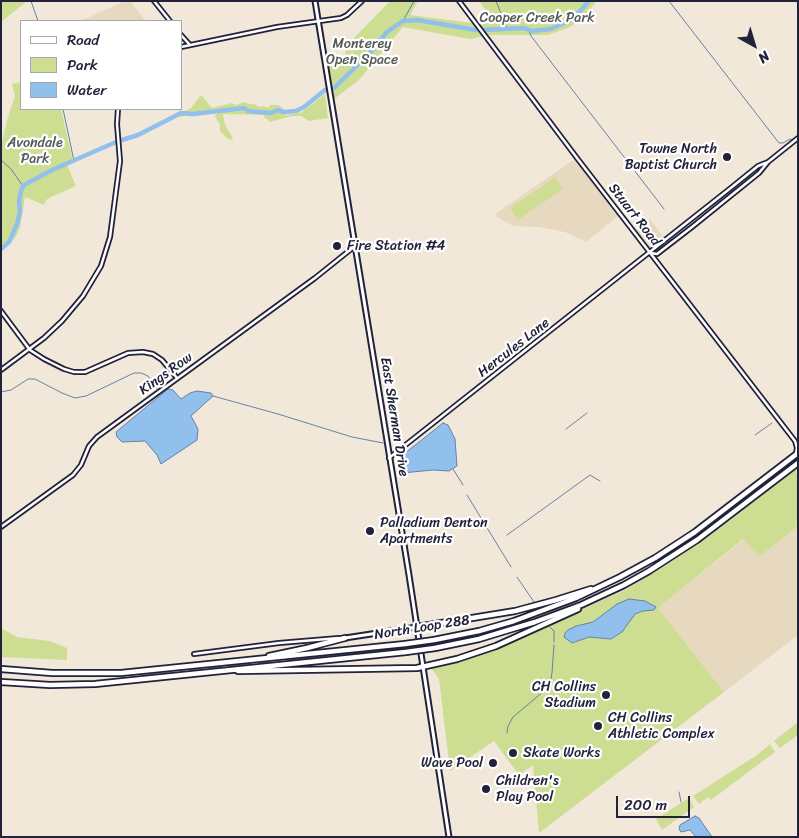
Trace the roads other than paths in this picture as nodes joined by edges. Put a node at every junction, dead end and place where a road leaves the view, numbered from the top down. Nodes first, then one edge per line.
1 (154, 1) edge
2 (315, 1) edge
3 (362, 1) edge
4 (458, 1) edge
5 (169, 20) edge
6 (319, 21) junction
7 (182, 36) edge
8 (190, 46) junction
9 (182, 47) edge
10 (118, 110) edge
11 (798, 138) edge
12 (768, 162) junction
13 (355, 246) junction
14 (650, 252) junction
15 (1, 311) edge
16 (30, 350) junction
17 (1, 370) edge
18 (177, 378) junction
19 (796, 442) edge
20 (796, 455) edge
21 (389, 458) junction
22 (798, 464) edge
23 (1, 527) edge
24 (620, 577) junction
25 (599, 597) junction
26 (416, 627) junction
27 (346, 638) junction
28 (194, 654) dead end
29 (240, 661) junction
30 (423, 666) junction
31 (1, 669) edge
32 (231, 670) junction
33 (1, 682) edge
34 (449, 837) edge

1 - 5 street
2 - 6 main road, East Sherman Drive
3 - 6 street
4 - 14 street, Stuart Road
6 - 8 street
6 - 13 main road, East Sherman Drive
7 - 8 street
8 - 9 street
10 - 16 street
11 - 12 street, Hercules Lane
12 - 14 street, Hercules Lane
12 - 14 street, Hercules Lane
13 - 18 street, Kings Row
13 - 21 main road, East Sherman Drive
14 - 19 street, Stuart Road
14 - 21 street, Hercules Lane
15 - 16 street
16 - 17 street
16 - 18 street
18 - 23 street, Kings Row
19 - 20 street, Stuart Road
20 - 24 highway, North Loop 288
21 - 26 main road, East Sherman Drive
22 - 25 highway, North Loop 288
24 - 26 highway
24 - 29 highway, North Loop 288, bridge
25 - 30 highway
25 - 32 highway, North Loop 288, bridge
26 - 27 main road, North Loop 288
26 - 30 main road, East Sherman Drive
27 - 28 street, North Loop 288
27 - 29 highway
29 - 31 highway, North Loop 288
30 - 32 highway
30 - 34 main road, East Sherman Drive
32 - 33 highway, North Loop 288

